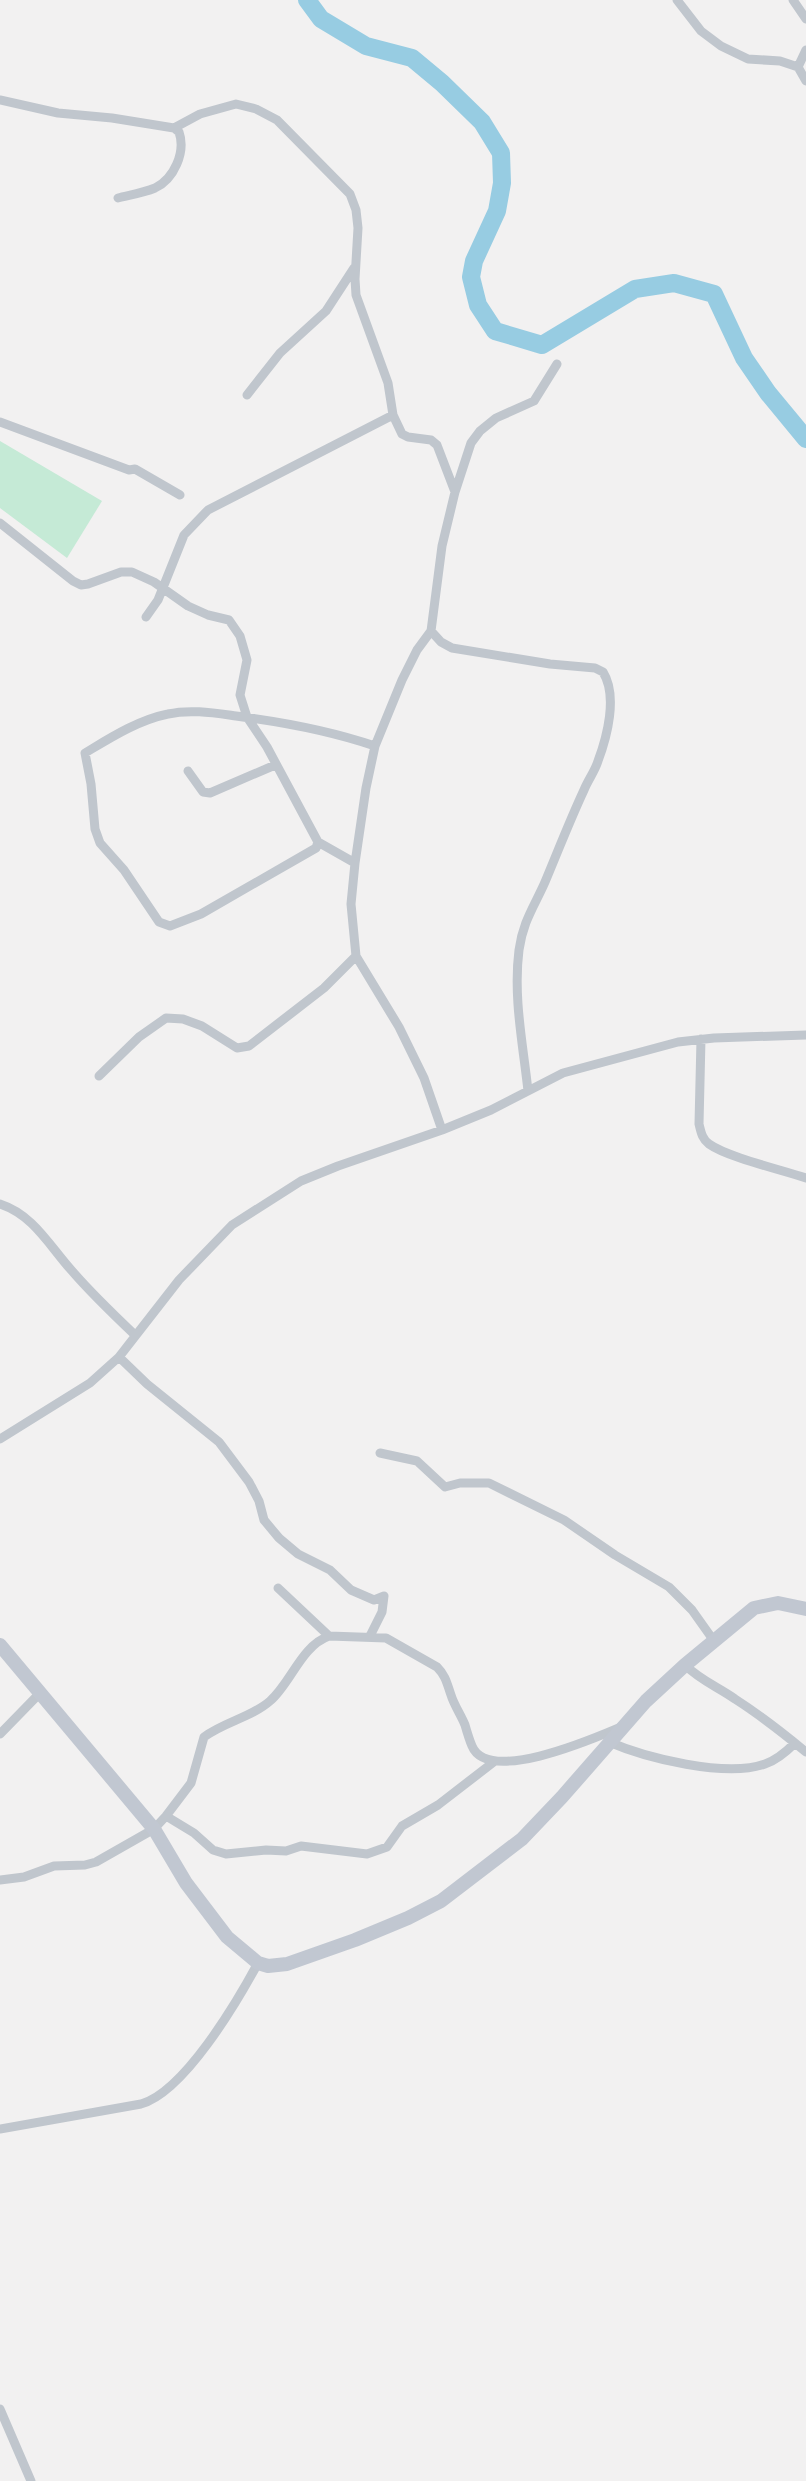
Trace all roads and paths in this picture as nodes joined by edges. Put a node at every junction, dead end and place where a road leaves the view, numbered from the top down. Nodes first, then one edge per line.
1 (677, 0) edge
2 (793, 0) edge
3 (806, 19) edge
4 (806, 50) edge
5 (798, 67) junction
6 (806, 81) edge
7 (0, 100) edge
8 (174, 128) junction
9 (118, 198) dead end
10 (356, 263) junction
11 (558, 364) dead end
12 (247, 395) dead end
13 (393, 415) junction
14 (0, 422) edge
15 (454, 492) junction
16 (180, 495) dead end
17 (0, 523) edge
18 (163, 589) junction
19 (146, 617) dead end
20 (432, 631) junction
21 (247, 717) junction
22 (375, 746) junction
23 (275, 765) junction
24 (188, 771) dead end
25 (318, 842) junction
26 (355, 863) junction
27 (356, 956) junction
28 (806, 1035) edge
29 (701, 1039) junction
30 (99, 1076) dead end
31 (528, 1091) junction
32 (442, 1130) junction
33 (806, 1178) edge
34 (0, 1204) edge
35 (135, 1335) junction
36 (119, 1357) junction
37 (0, 1439) edge
38 (380, 1453) dead end
39 (278, 1588) dead end
40 (806, 1609) edge
41 (330, 1636) junction
42 (370, 1636) junction
43 (714, 1641) junction
44 (0, 1645) edge
45 (685, 1665) junction
46 (40, 1693) junction
47 (622, 1727) junction
48 (0, 1734) edge
49 (609, 1742) junction
50 (795, 1743) junction
51 (806, 1752) edge
52 (495, 1761) junction
53 (166, 1816) junction
54 (154, 1829) junction
55 (0, 1880) edge
56 (258, 1964) junction
57 (0, 2129) edge
58 (0, 2409) edge
59 (31, 2481) edge

1 - 5 street
2 - 3 street
4 - 5 street
5 - 6 street
7 - 8 street
8 - 9 street
8 - 10 street
10 - 12 street
10 - 13 street
11 - 15 street
13 - 15 street
13 - 18 street
14 - 16 street
15 - 20 street
17 - 18 street
18 - 19 street
18 - 21 street
20 - 22 street
20 - 31 street
21 - 22 street
21 - 23 street
21 - 25 street
22 - 26 street
23 - 24 street
23 - 25 street
25 - 26 street
26 - 27 street
27 - 30 street
27 - 32 street
28 - 29 street
29 - 31 street
29 - 33 street
31 - 32 street
32 - 35 street
34 - 35 street
35 - 36 street
36 - 37 street
36 - 42 street
38 - 43 street
39 - 41 street
40 - 43 street
41 - 42 street
41 - 53 street
42 - 52 street
43 - 45 street
44 - 46 street
45 - 47 street
45 - 50 street
46 - 48 street
46 - 54 street
47 - 49 street
47 - 52 street
49 - 50 street
49 - 56 street
50 - 51 street
52 - 53 street
53 - 54 street
54 - 55 street
54 - 56 street
56 - 57 street
58 - 59 street

